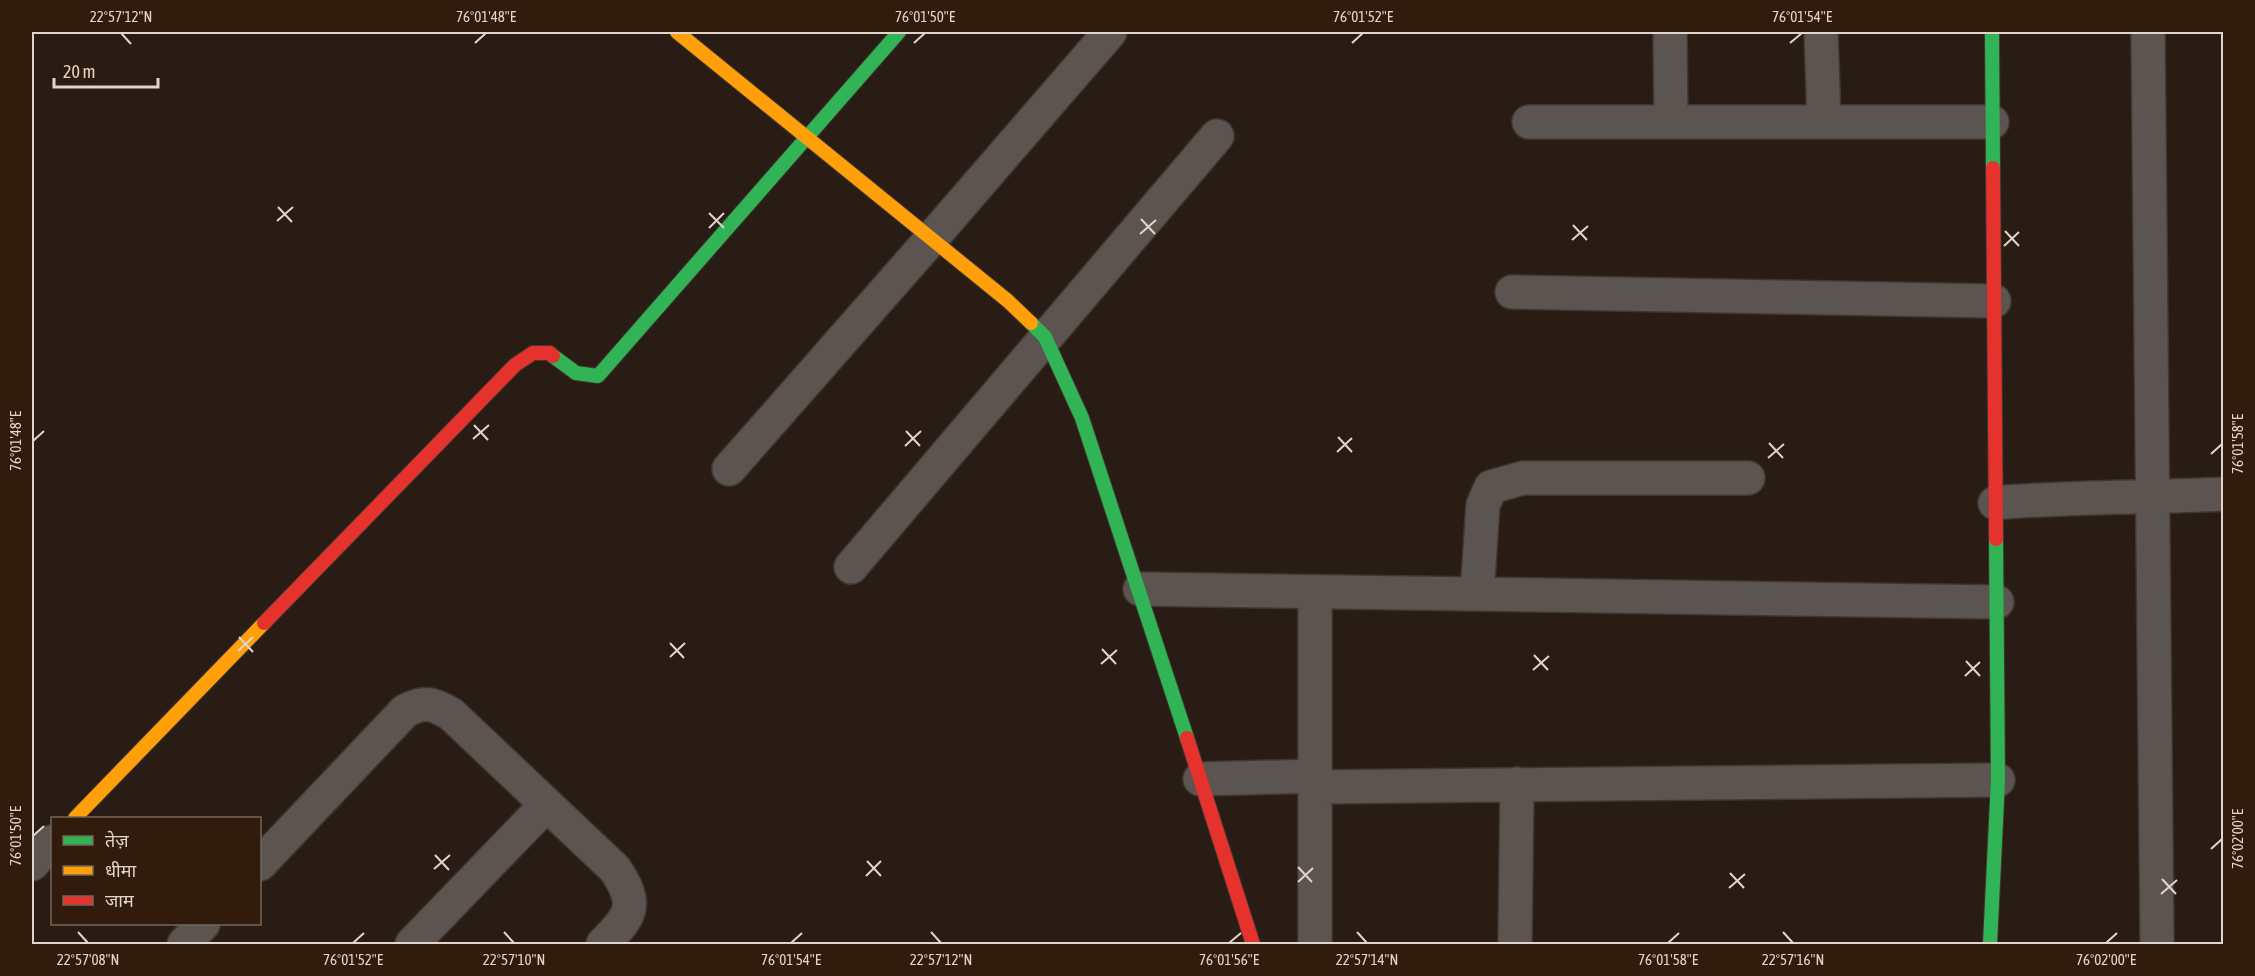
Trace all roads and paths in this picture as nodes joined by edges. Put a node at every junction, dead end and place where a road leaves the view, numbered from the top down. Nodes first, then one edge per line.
1 (899, 32) edge
2 (1110, 32) edge
3 (1670, 32) edge
4 (1821, 32) edge
5 (1992, 32) edge
6 (2148, 32) edge
7 (684, 33) edge
8 (1529, 122) dead end
9 (1671, 122) junction
10 (1824, 122) junction
11 (1992, 122) junction
12 (807, 136) junction
13 (1216, 136) dead end
14 (932, 238) junction
15 (1512, 292) dead end
16 (1994, 301) junction
17 (1045, 337) junction
18 (729, 469) dead end
19 (1748, 478) dead end
20 (2223, 494) edge
21 (2153, 498) junction
22 (1995, 503) junction
23 (851, 567) dead end
24 (1140, 589) junction
25 (1315, 592) junction
26 (1477, 594) junction
27 (1996, 602) junction
28 (1200, 779) junction
29 (1998, 780) junction
30 (1315, 781) junction
31 (1517, 784) junction
32 (546, 804) junction
33 (77, 817) edge
34 (51, 843) edge
35 (261, 863) edge
36 (32, 864) edge
37 (202, 925) edge
38 (183, 945) edge
39 (412, 945) edge
40 (603, 945) edge
41 (1253, 945) edge
42 (1315, 945) edge
43 (1515, 945) edge
44 (1990, 945) edge
45 (2157, 945) edge

1 - 12 street
2 - 14 street
3 - 9 street
4 - 10 street
5 - 11 street
6 - 21 street
7 - 12 street
8 - 9 street
9 - 10 street
10 - 11 street
11 - 16 street
12 - 14 street
12 - 33 street
13 - 17 street
14 - 17 street
14 - 18 street
15 - 16 street
16 - 22 street
17 - 23 street
17 - 24 street
19 - 26 street
20 - 21 street
21 - 22 street
21 - 45 street
22 - 27 street
24 - 25 street
24 - 28 street
25 - 26 street
25 - 30 street
26 - 27 street
27 - 29 street
28 - 30 street
28 - 41 street
29 - 31 street
29 - 44 street
30 - 31 street
30 - 42 street
31 - 43 street
32 - 35 street
32 - 39 street
32 - 40 street
34 - 36 street
37 - 38 street

